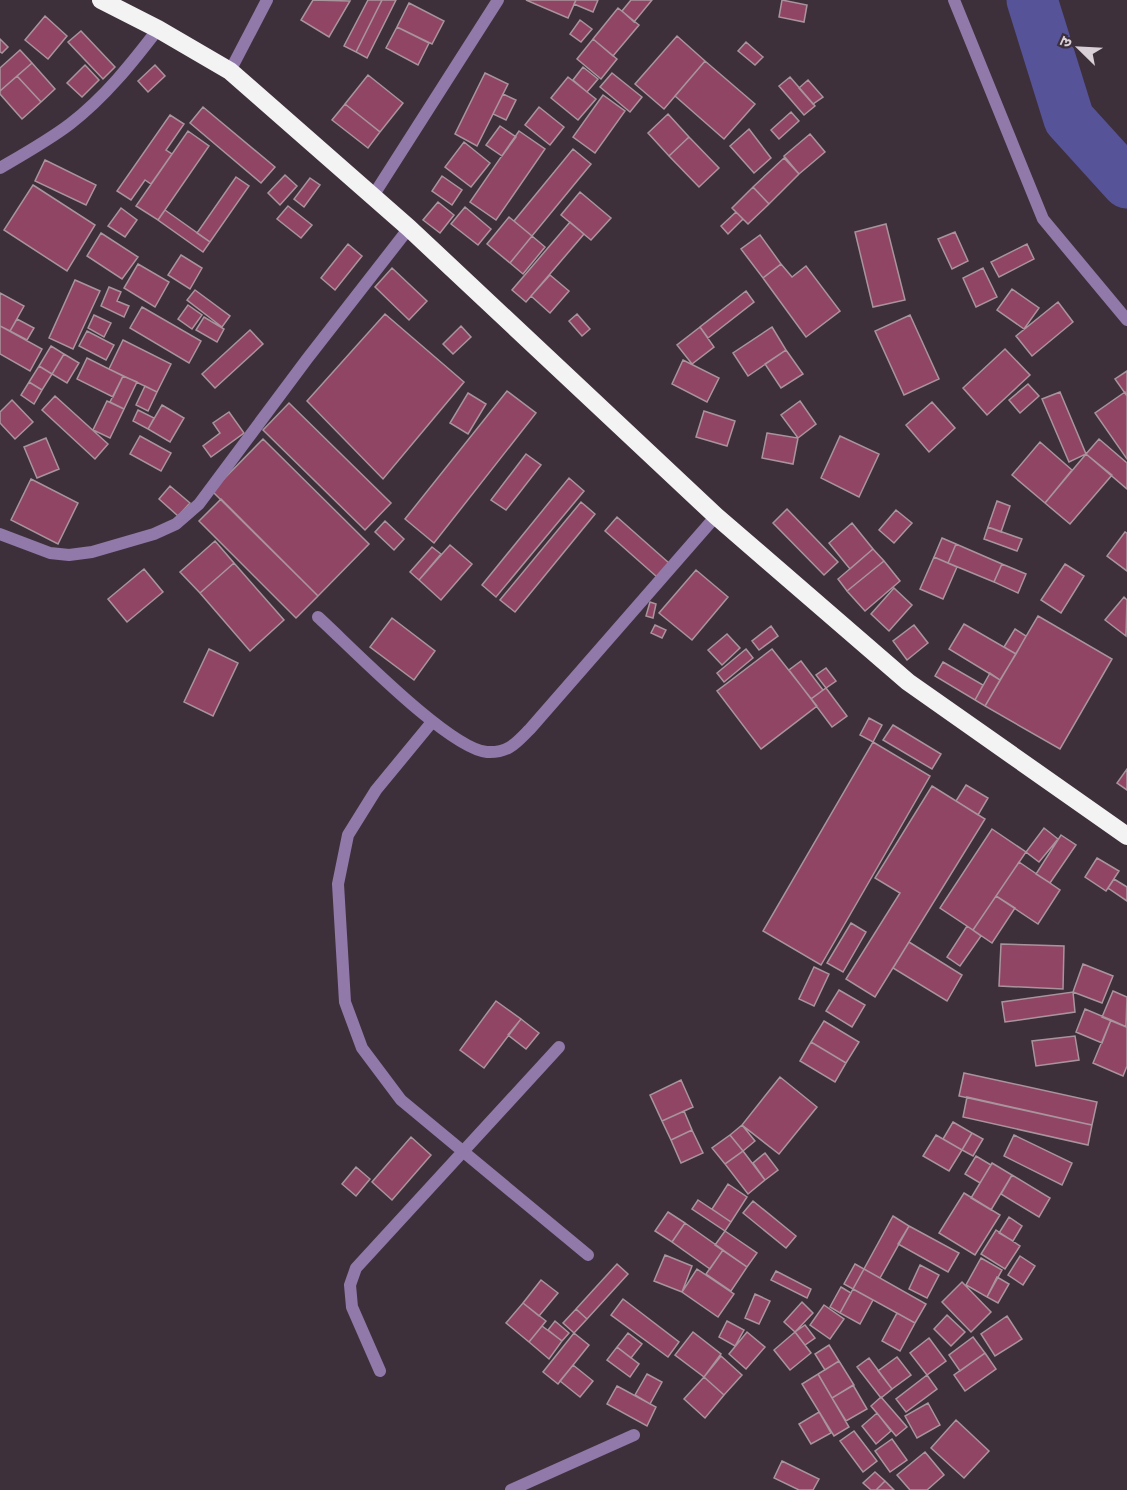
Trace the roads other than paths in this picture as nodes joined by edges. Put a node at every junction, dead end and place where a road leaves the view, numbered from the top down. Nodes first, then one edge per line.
1 (101, 0) edge
2 (267, 0) edge
3 (498, 0) edge
4 (954, 0) edge
5 (158, 29) junction
6 (230, 71) junction
7 (0, 168) edge
8 (373, 196) junction
9 (409, 228) junction
10 (1127, 320) edge
11 (716, 516) junction
12 (0, 534) edge
13 (318, 617) dead end
14 (432, 722) junction
15 (1127, 836) edge
16 (559, 1047) dead end
17 (464, 1152) junction
18 (588, 1255) dead end
19 (380, 1371) dead end
20 (634, 1435) dead end
21 (511, 1490) edge

1 - 5 highway
2 - 6 street
3 - 8 street
4 - 10 street
5 - 6 highway
5 - 7 street
6 - 8 highway
8 - 9 highway
9 - 11 highway
9 - 12 street
11 - 14 street
11 - 15 highway
13 - 14 street
14 - 17 street
16 - 17 street
17 - 18 street
17 - 19 street
20 - 21 street

